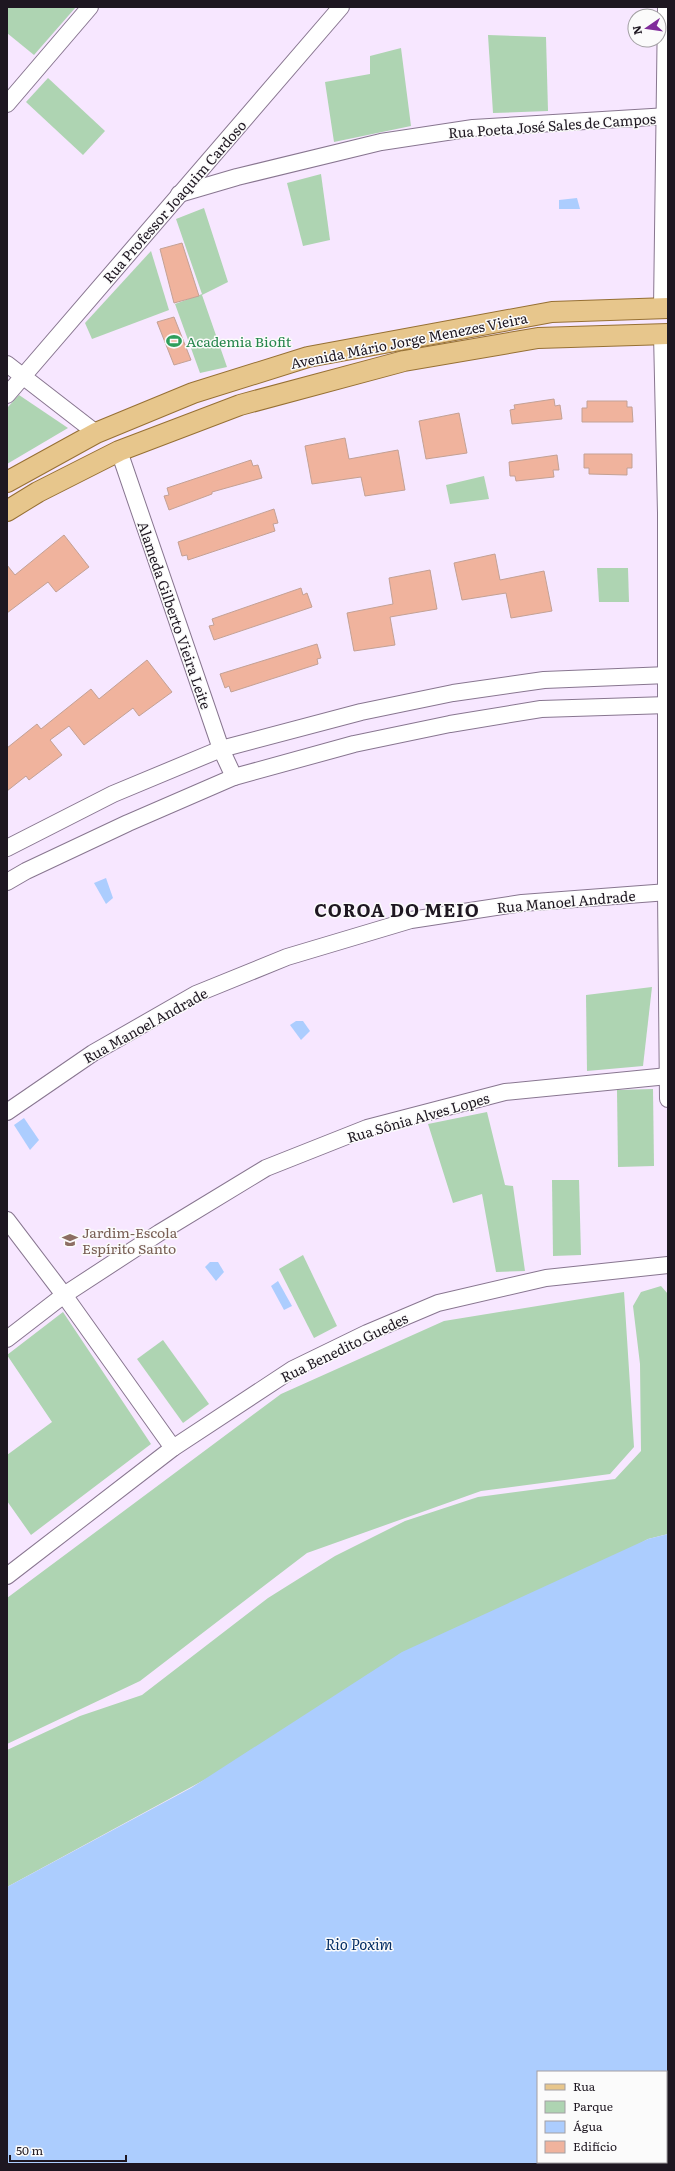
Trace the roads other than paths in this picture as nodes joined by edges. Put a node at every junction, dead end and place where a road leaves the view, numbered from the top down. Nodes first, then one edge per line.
1 (90, 7) edge
2 (341, 7) edge
3 (666, 7) edge
4 (7, 104) edge
5 (667, 116) edge
6 (179, 194) junction
7 (665, 308) edge
8 (552, 312) junction
9 (665, 334) edge
10 (538, 338) junction
11 (7, 364) edge
12 (24, 377) junction
13 (7, 395) edge
14 (96, 433) junction
15 (120, 451) junction
16 (7, 482) edge
17 (7, 511) edge
18 (667, 675) edge
19 (667, 705) edge
20 (221, 749) junction
21 (234, 777) junction
22 (7, 848) edge
23 (7, 882) edge
24 (667, 892) edge
25 (668, 1076) edge
26 (668, 1099) edge
27 (7, 1112) edge
28 (7, 1220) edge
29 (668, 1265) edge
30 (64, 1296) junction
31 (7, 1339) edge
32 (173, 1448) junction
33 (7, 1576) edge

1 - 4 street
2 - 6 street, Rua Professor Joaquim Cardoso
3 - 5 street
5 - 6 street, Rua Poeta José Sales de Campos
5 - 7 street
6 - 12 street, Rua Professor Joaquim Cardoso
7 - 8 main road, Avenida Mário Jorge Menezes Vieira
8 - 10 main road
8 - 14 main road, Avenida Mário Jorge Menezes Vieira
9 - 10 main road, Avenida Mário Jorge Menezes Vieira
9 - 18 street
10 - 15 main road, Avenida Mário Jorge Menezes Vieira
11 - 12 street
12 - 13 street, Rua Professor Joaquim Cardoso
12 - 14 street
14 - 16 main road, Avenida Mário Jorge Menezes Vieira
15 - 17 main road, Avenida Mário Jorge Menezes Vieira
15 - 20 street, Alameda Gilberto Vieira Leite
18 - 19 street
18 - 20 street
19 - 21 street
19 - 24 street
20 - 21 street, Alameda Gilberto Vieira Leite
20 - 22 street
21 - 23 street
24 - 25 street
24 - 27 street, Rua Manoel Andrade
25 - 26 street
25 - 30 street, Rua Sônia Alves Lopes
28 - 30 street
29 - 32 street, Rua Benedito Guedes
30 - 31 street, Rua Sônia Alves Lopes
30 - 32 street
32 - 33 street, Rua Benedito Guedes

